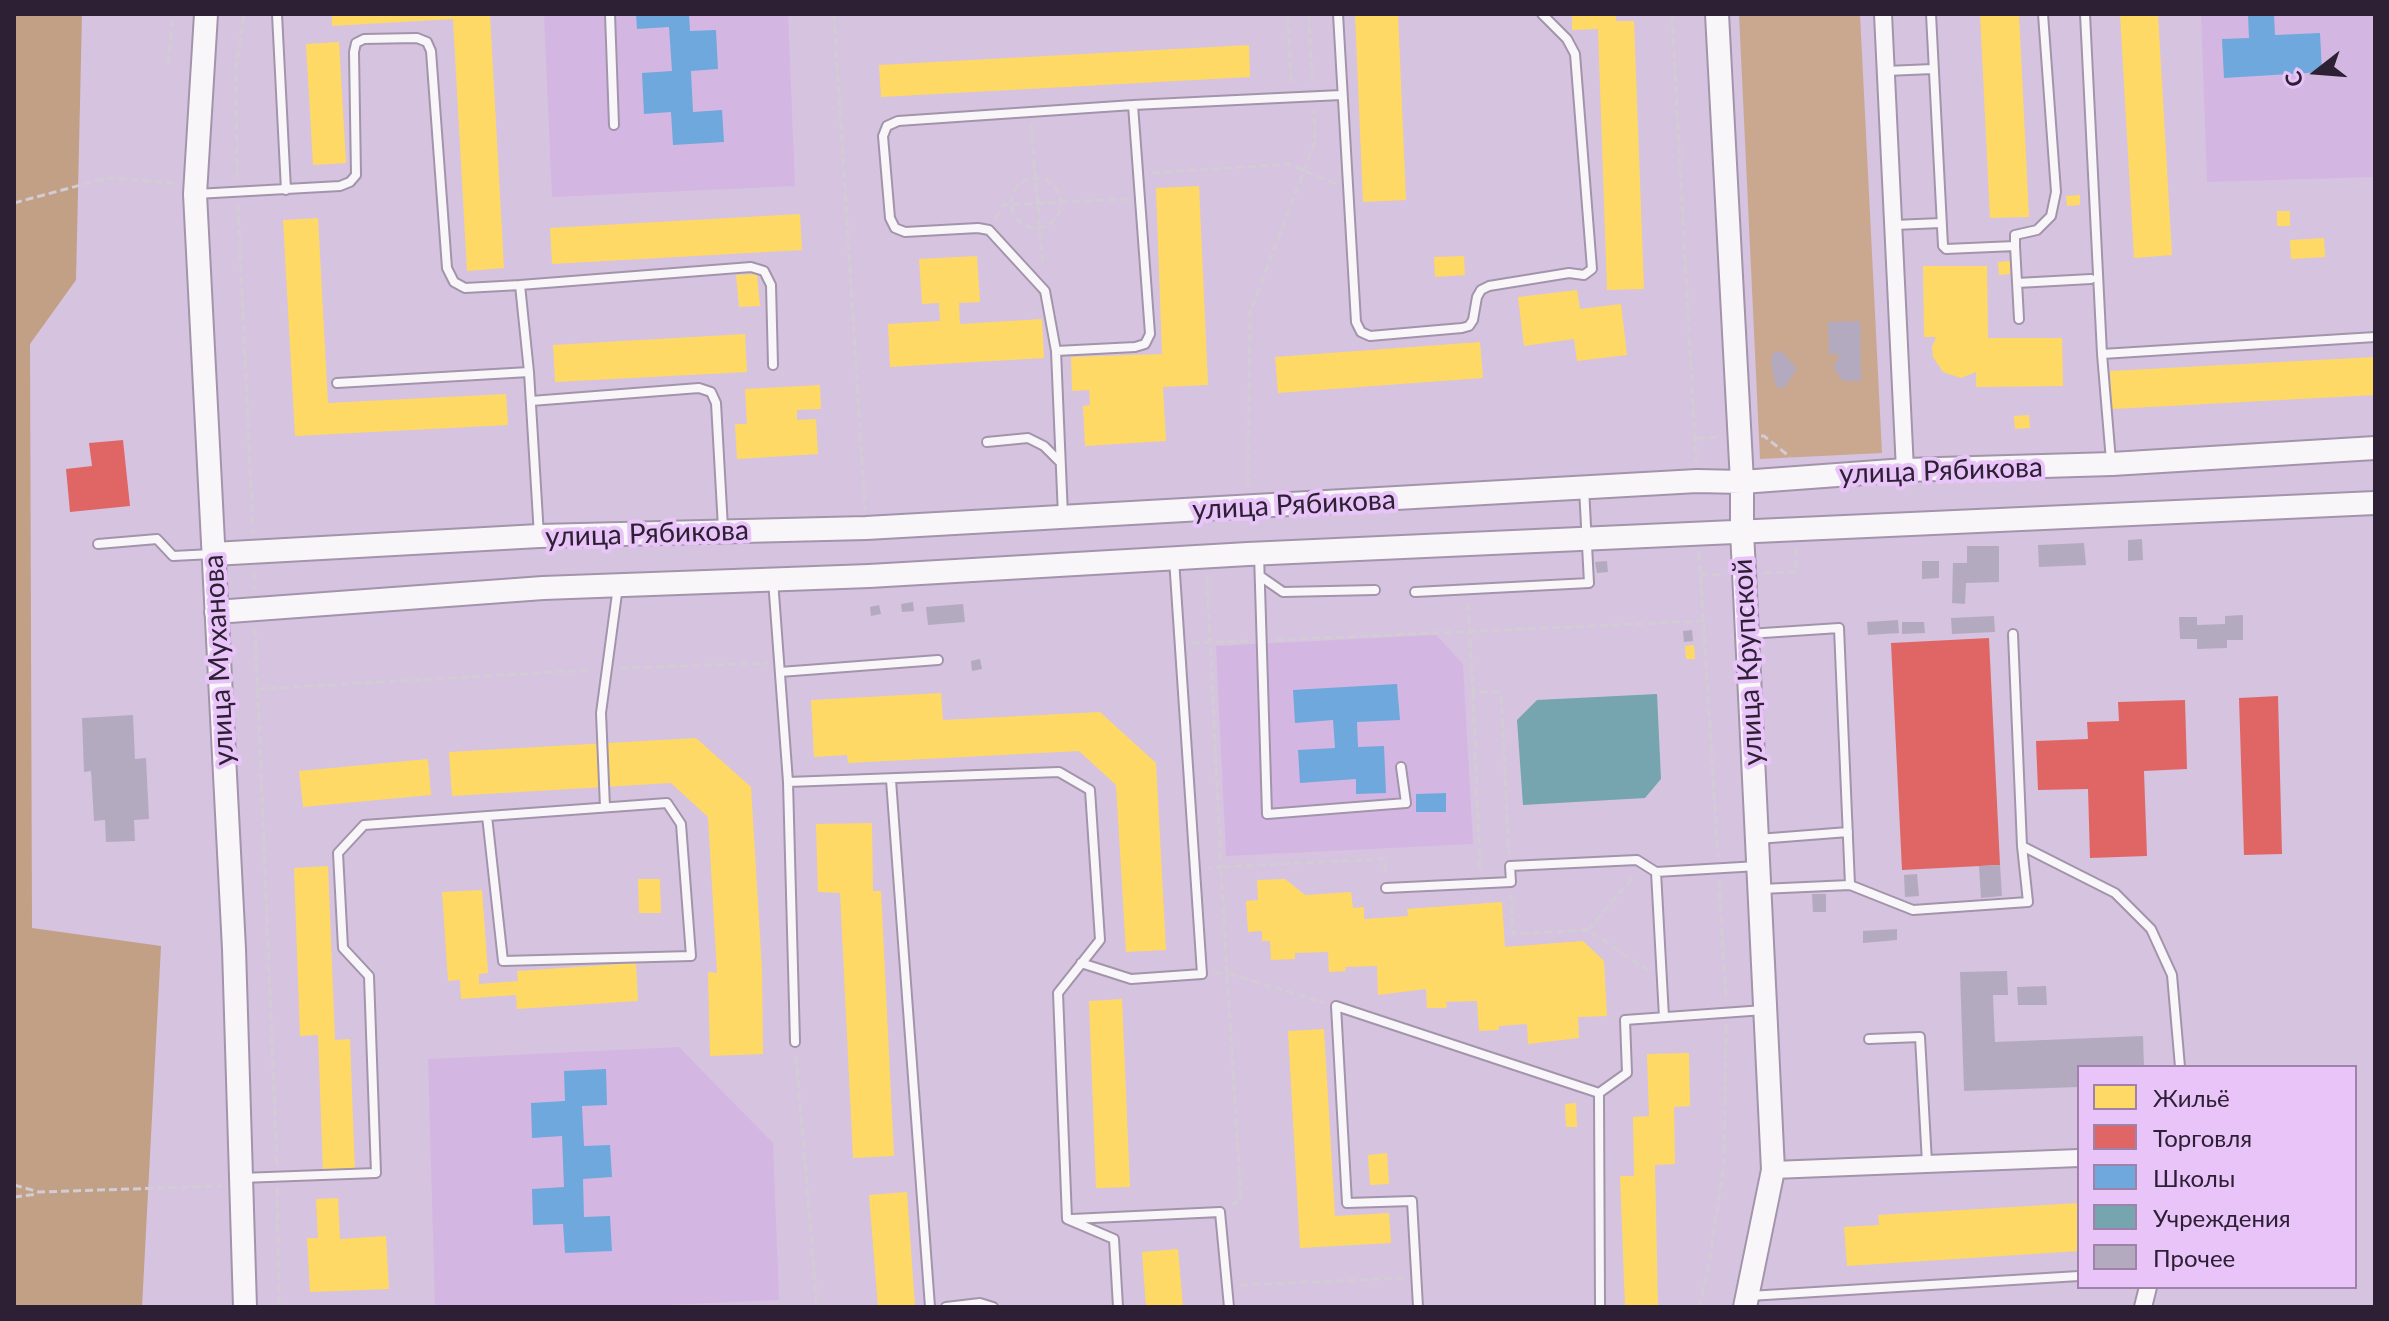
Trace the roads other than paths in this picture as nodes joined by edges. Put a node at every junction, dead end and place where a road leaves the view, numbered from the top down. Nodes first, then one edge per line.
1 (206, 14) edge
2 (277, 14) edge
3 (610, 14) edge
4 (1338, 14) edge
5 (1542, 14) edge
6 (1717, 14) edge
7 (1883, 14) edge
8 (1931, 14) edge
9 (2043, 14) edge
10 (2085, 14) edge
11 (1933, 69) junction
12 (1885, 71) junction
13 (1341, 95) junction
14 (1133, 105) junction
15 (614, 125) dead end
16 (194, 189) junction
17 (286, 190) junction
18 (1941, 223) junction
19 (1893, 225) junction
20 (2015, 246) junction
21 (2091, 279) dead end
22 (2017, 283) junction
23 (520, 285) junction
24 (2019, 319) dead end
25 (2375, 337) edge
26 (1056, 351) junction
27 (2102, 354) junction
28 (773, 365) dead end
29 (529, 372) junction
30 (337, 383) dead end
31 (531, 401) junction
32 (987, 442) dead end
33 (2375, 448) edge
34 (1061, 463) junction
35 (2112, 464) junction
36 (1905, 470) junction
37 (1742, 482) junction
38 (1584, 488) junction
39 (2375, 503) edge
40 (1063, 516) junction
41 (1742, 531) junction
42 (723, 532) junction
43 (539, 536) junction
44 (1587, 538) junction
45 (98, 544) dead end
46 (1259, 553) junction
47 (213, 554) junction
48 (1174, 558) junction
49 (1260, 576) junction
50 (773, 579) junction
51 (618, 585) junction
52 (1375, 590) dead end
53 (1415, 592) dead end
54 (216, 612) junction
55 (1747, 634) junction
56 (2013, 634) dead end
57 (938, 660) dead end
58 (780, 667) junction
59 (1401, 767) dead end
60 (891, 780) junction
61 (788, 782) junction
62 (605, 807) junction
63 (487, 816) junction
64 (1848, 832) junction
65 (1757, 839) junction
66 (2022, 846) junction
67 (1758, 866) junction
68 (1656, 872) junction
69 (1850, 885) junction
70 (1386, 888) road end
71 (1760, 889) junction
72 (1081, 963) junction
73 (1765, 1009) junction
74 (1664, 1017) junction
75 (1869, 1039) dead end
76 (795, 1042) road end
77 (2180, 1065) edge
78 (1599, 1093) junction
79 (2077, 1158) edge
80 (1927, 1164) junction
81 (1773, 1170) junction
82 (241, 1182) junction
83 (1067, 1219) junction
84 (2077, 1276) edge
85 (1747, 1302) edge
86 (245, 1307) edge
87 (930, 1307) edge
88 (946, 1307) edge
89 (993, 1307) edge
90 (1118, 1307) edge
91 (1229, 1307) edge
92 (1418, 1307) edge
93 (1600, 1307) edge

1 - 16 street, улица Муханова
2 - 17 lane
3 - 15 lane
4 - 13 lane
5 - 13 lane
6 - 37 street, улица Крупской
7 - 12 street
8 - 11 lane
9 - 20 lane
10 - 27 lane
11 - 12 lane
11 - 18 lane
12 - 19 street
13 - 14 lane
14 - 26 lane
14 - 26 lane
16 - 17 lane
16 - 47 street, улица Муханова
17 - 23 lane
18 - 19 lane
18 - 20 lane
19 - 36 street
20 - 22 lane
21 - 22 lane
22 - 24 lane
23 - 28 lane
23 - 29 lane
25 - 27 lane
26 - 34 lane
27 - 35 lane
29 - 30 lane
29 - 31 lane
31 - 42 lane
31 - 43 lane
32 - 34 lane
33 - 35 street, улица Рябикова
34 - 40 lane
35 - 36 street, улица Рябикова
36 - 37 street, улица Рябикова
37 - 38 street, улица Рябикова
37 - 41 street, улица Крупской
38 - 40 street, улица Рябикова
38 - 44 lane
39 - 41 street, улица Рябикова
40 - 42 street, улица Рябикова
41 - 44 street, улица Рябикова
41 - 55 street, улица Крупской
42 - 43 street, улица Рябикова
43 - 47 street, улица Рябикова
44 - 46 street, улица Рябикова
44 - 53 lane
45 - 47 lane
46 - 48 street, улица Рябикова
46 - 49 lane
47 - 54 street, улица Муханова
48 - 50 street, улица Рябикова
48 - 72 lane
49 - 52 lane
49 - 59 lane
50 - 51 street, улица Рябикова
50 - 58 lane
51 - 54 street, улица Рябикова
51 - 62 lane
54 - 82 street, улица Муханова
55 - 64 lane
55 - 65 street, улица Крупской
56 - 66 lane
57 - 58 lane
58 - 61 lane
60 - 61 lane
60 - 72 lane
60 - 87 lane
61 - 76 lane
62 - 63 lane
62 - 63 lane
63 - 82 lane
64 - 65 lane
64 - 69 lane
65 - 67 street, улица Крупской
66 - 69 lane
66 - 77 lane
67 - 68 lane
67 - 71 street, улица Крупской
68 - 70 lane
68 - 74 lane
69 - 71 lane
71 - 73 street, улица Крупской
72 - 83 lane
73 - 74 lane
73 - 81 street, улица Крупской
74 - 78 lane
75 - 80 lane
78 - 92 lane
78 - 93 lane
79 - 80 street
80 - 81 street
81 - 85 street, улица Крупской
82 - 86 street, улица Муханова
83 - 90 lane
83 - 91 lane
84 - 85 lane
88 - 89 lane

